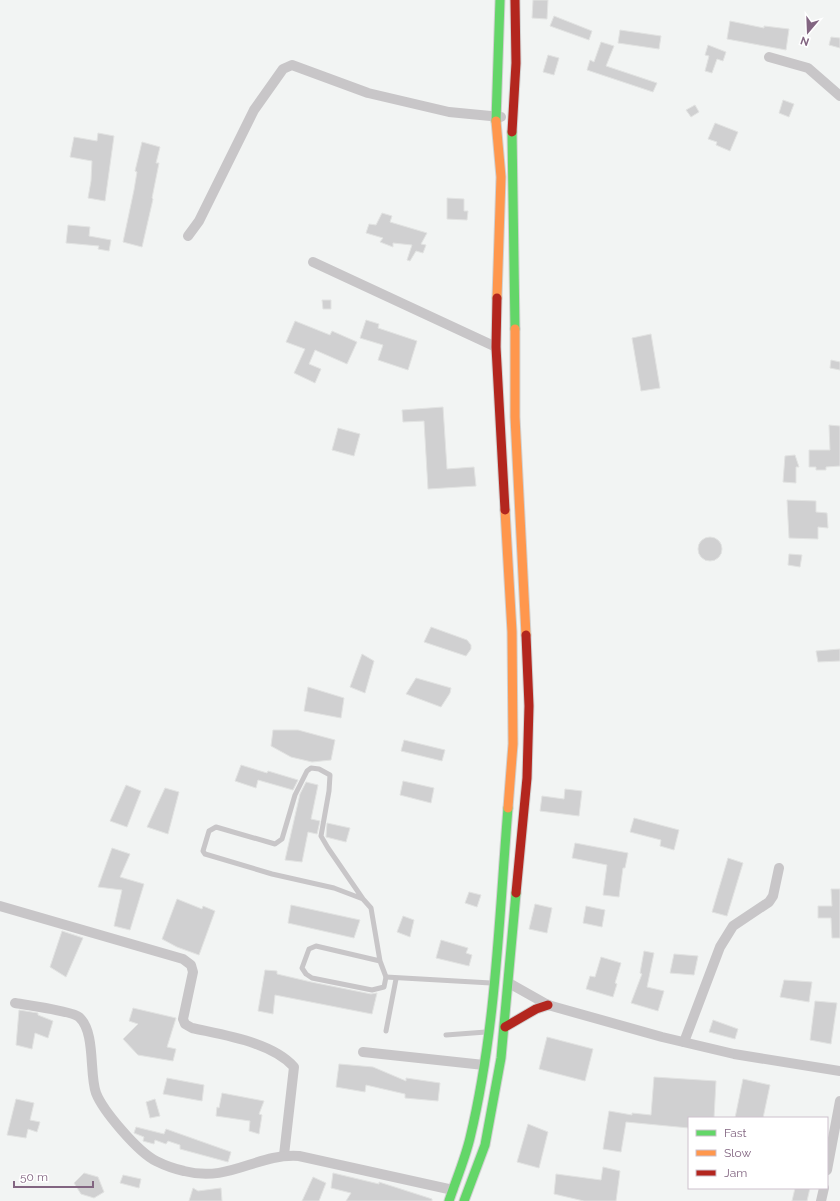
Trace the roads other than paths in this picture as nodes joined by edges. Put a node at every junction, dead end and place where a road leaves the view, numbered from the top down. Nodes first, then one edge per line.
1 (500, 0) edge
2 (515, 0) edge
3 (769, 57) dead end
4 (840, 96) edge
5 (496, 116) junction
6 (512, 120) junction
7 (188, 236) dead end
8 (313, 262) dead end
9 (496, 347) junction
10 (779, 868) dead end
11 (363, 899) junction
12 (0, 906) edge
13 (380, 961) junction
14 (386, 977) junction
15 (396, 979) junction
16 (493, 983) junction
17 (509, 983) junction
18 (15, 1003) dead end
19 (548, 1005) junction
20 (505, 1027) junction
21 (386, 1031) dead end
22 (489, 1032) junction
23 (446, 1035) dead end
24 (684, 1042) junction
25 (363, 1052) dead end
26 (484, 1065) junction
27 (840, 1071) edge
28 (840, 1101) edge
29 (284, 1155) junction
30 (828, 1165) edge
31 (824, 1189) edge
32 (453, 1190) junction
33 (449, 1201) edge
34 (464, 1201) edge
35 (821, 1201) edge

1 - 5 main road
2 - 6 main road
3 - 4 street
5 - 6 street
5 - 7 street
5 - 9 main road
6 - 17 main road
8 - 9 street
9 - 16 main road
10 - 24 street
11 - 11 lane
11 - 13 lane
12 - 29 street
13 - 14 lane
13 - 14 lane
14 - 15 lane
15 - 16 lane
15 - 21 lane
16 - 22 main road
17 - 19 street
17 - 20 main road
18 - 29 street
19 - 20 main road
19 - 24 street
20 - 34 main road
22 - 23 lane
22 - 26 main road
24 - 27 street
25 - 26 street
26 - 32 main road
28 - 30 street
29 - 32 street
31 - 35 street
32 - 33 main road

